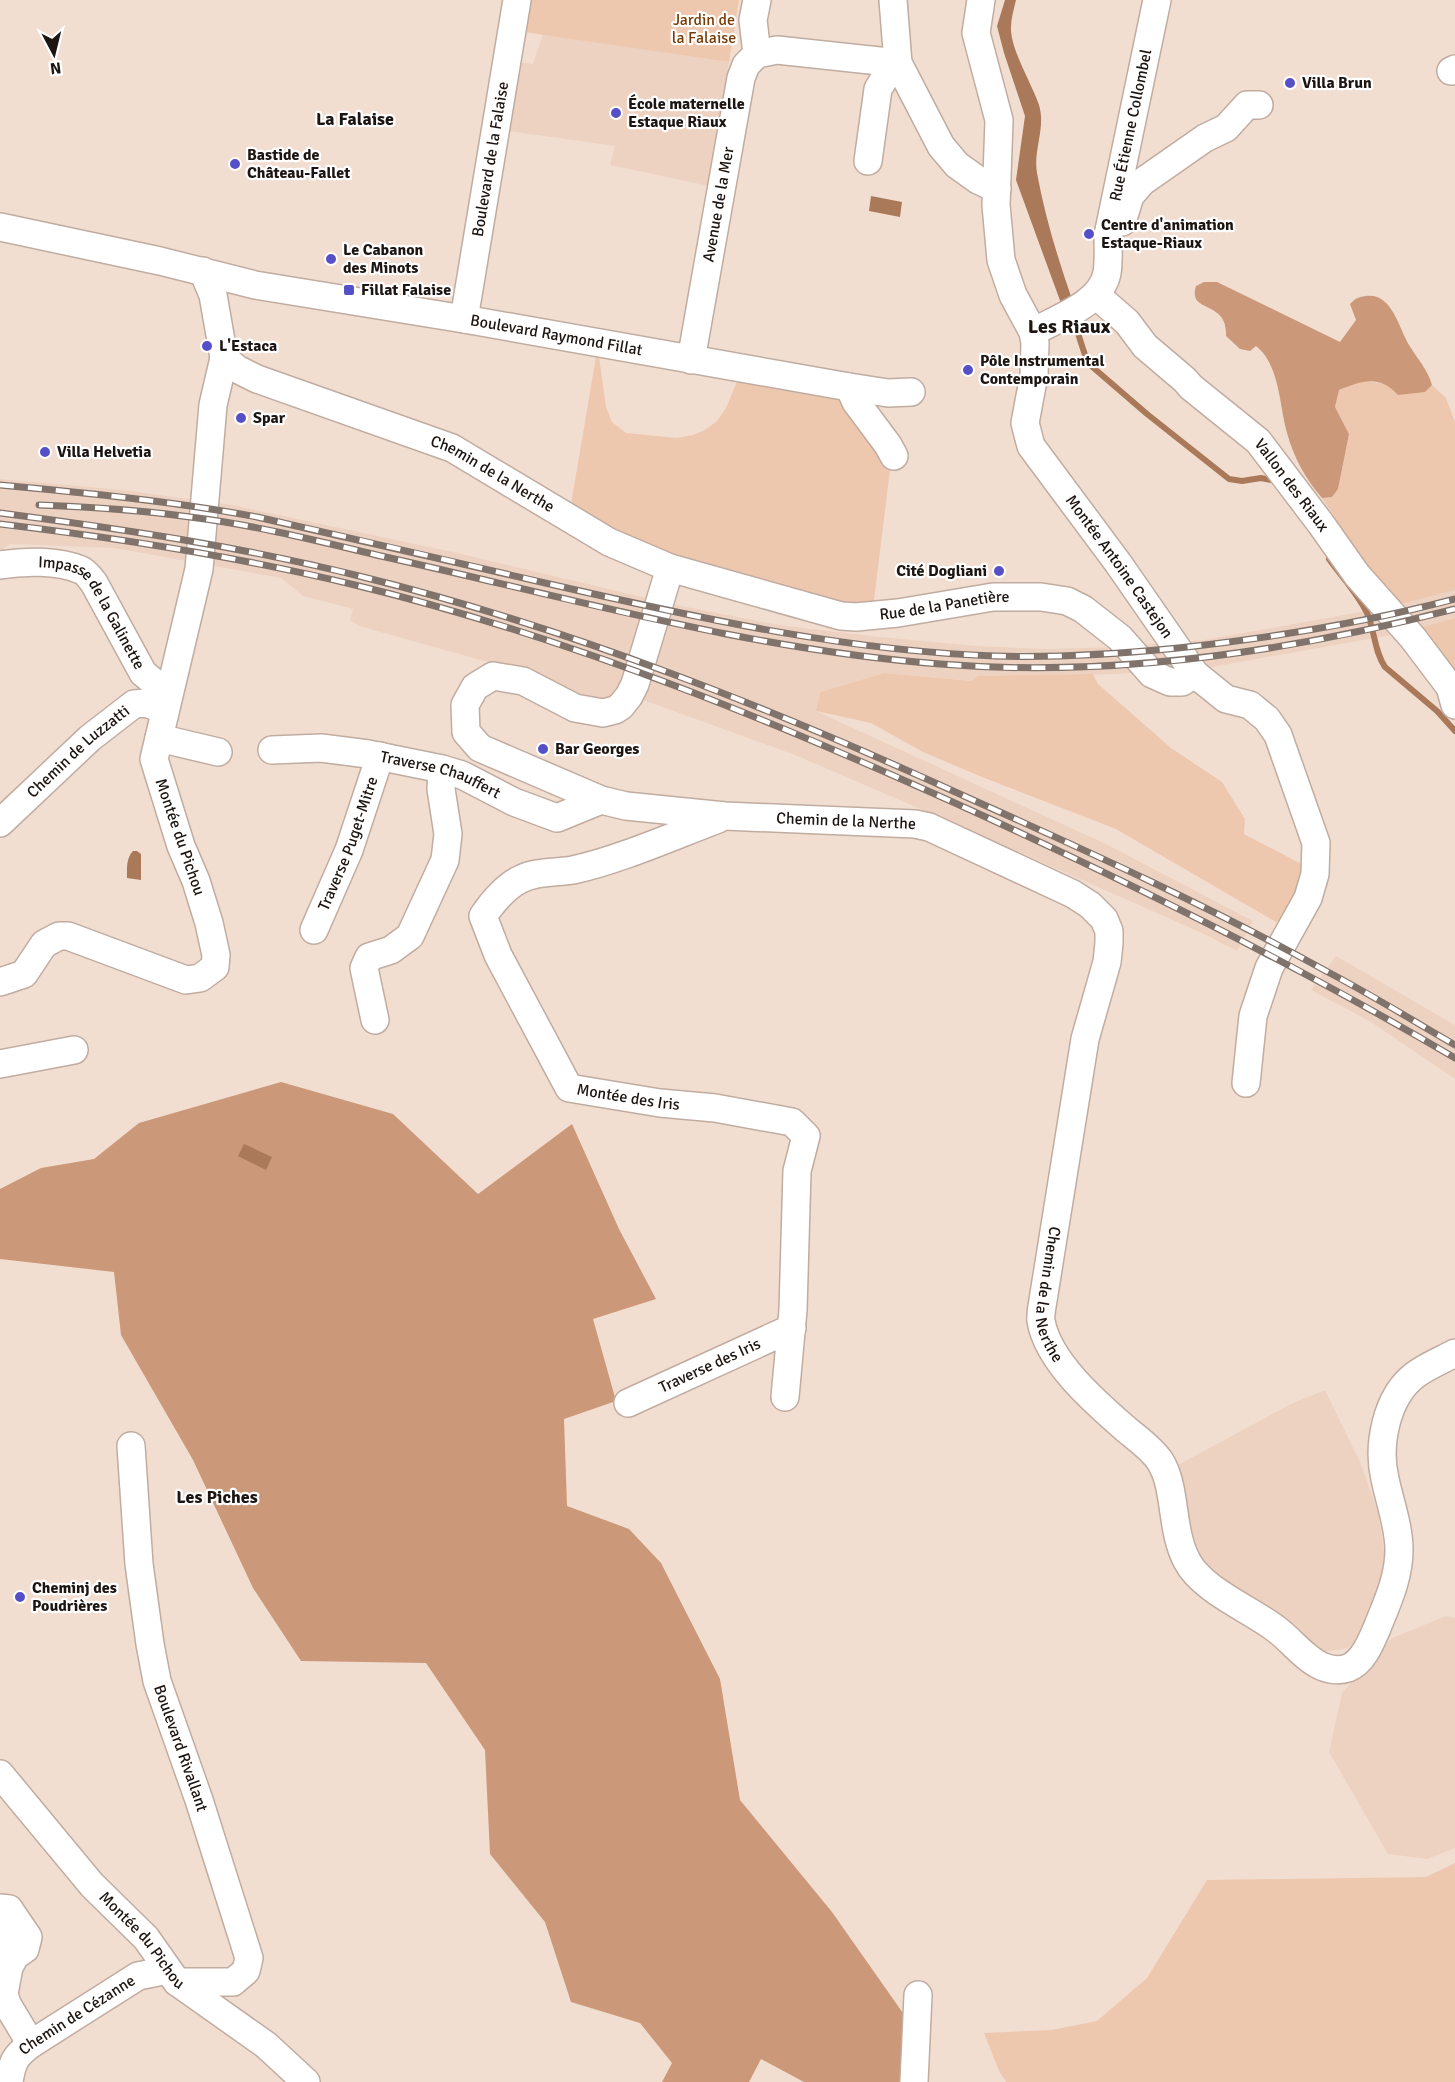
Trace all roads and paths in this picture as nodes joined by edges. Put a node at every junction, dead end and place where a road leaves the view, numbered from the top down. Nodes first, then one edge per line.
1 (517, 0) edge
2 (757, 0) edge
3 (893, 0) edge
4 (981, 0) edge
5 (1157, 0) edge
6 (757, 54) junction
7 (898, 63) junction
8 (1259, 105) dead end
9 (868, 160) dead end
10 (997, 189) junction
11 (0, 227) edge
12 (1108, 252) junction
13 (203, 271) junction
14 (1080, 306) junction
15 (464, 319) junction
16 (1033, 333) junction
17 (224, 358) junction
18 (691, 360) junction
19 (849, 387) junction
20 (911, 392) dead end
21 (894, 456) dead end
22 (0, 565) edge
23 (670, 568) junction
24 (1195, 674) junction
25 (167, 702) junction
26 (1455, 705) edge
27 (159, 738) junction
28 (272, 750) dead end
29 (218, 752) dead end
30 (380, 756) junction
31 (442, 770) junction
32 (601, 800) junction
33 (725, 816) junction
34 (0, 823) edge
35 (314, 930) dead end
36 (0, 982) edge
37 (375, 1020) dead end
38 (74, 1050) dead end
39 (0, 1064) edge
40 (1246, 1083) dead end
41 (792, 1329) junction
42 (1455, 1353) edge
43 (785, 1397) dead end
44 (628, 1403) dead end
45 (131, 1446) dead end
46 (0, 1774) edge
47 (0, 1908) edge
48 (0, 1933) edge
49 (15, 1956) junction
50 (173, 1976) junction
51 (918, 1995) dead end
52 (31, 2043) junction
53 (9, 2082) edge
54 (306, 2082) edge
55 (914, 2082) edge

1 - 15 street, Boulevard de la Falaise
2 - 6 street
3 - 7 street
4 - 10 street, Montée Antoine Castejon
5 - 12 street, Rue Étienne Collombel
6 - 7 street
6 - 18 street, Avenue de la Mer
7 - 9 street
7 - 10 street
8 - 12 street
10 - 16 street, Montée Antoine Castejon
11 - 13 street
12 - 14 street
13 - 15 street, Boulevard Raymond Fillat
13 - 17 street
14 - 16 street
14 - 26 street, Vallon des Riaux
15 - 18 street, Boulevard Raymond Fillat
16 - 24 street, Montée Antoine Castejon
17 - 23 street, Chemin de la Nerthe
17 - 25 street, Montée du Pichou
18 - 19 street, Boulevard Raymond Fillat
19 - 20 street, Boulevard Raymond Fillat
19 - 21 street
22 - 25 street, Impasse de la Galinette
23 - 24 street, Rue de la Panetière
23 - 32 street, Chemin de la Nerthe
24 - 40 street, Montée Antoine Castejon
25 - 27 street, Montée du Pichou
25 - 34 street, Chemin de Luzzatti
27 - 29 street
27 - 36 street, Montée du Pichou
28 - 30 street, Traverse Chauffert
30 - 31 street, Traverse Chauffert
30 - 35 street, Traverse Puget-Mitre
31 - 32 street, Traverse Chauffert
31 - 37 street
32 - 33 street, Chemin de la Nerthe
33 - 41 street, Montée des Iris
33 - 42 street, Chemin de la Nerthe
38 - 39 street
41 - 43 street, Montée des Iris
41 - 44 street, Traverse des Iris
45 - 50 street, Boulevard Rivallant
46 - 50 street, Montée du Pichou
47 - 49 street
48 - 49 street
49 - 52 street
50 - 52 street, Chemin de Cézanne
50 - 54 street, Montée du Pichou
51 - 55 street
52 - 53 street, Chemin de Cézanne

